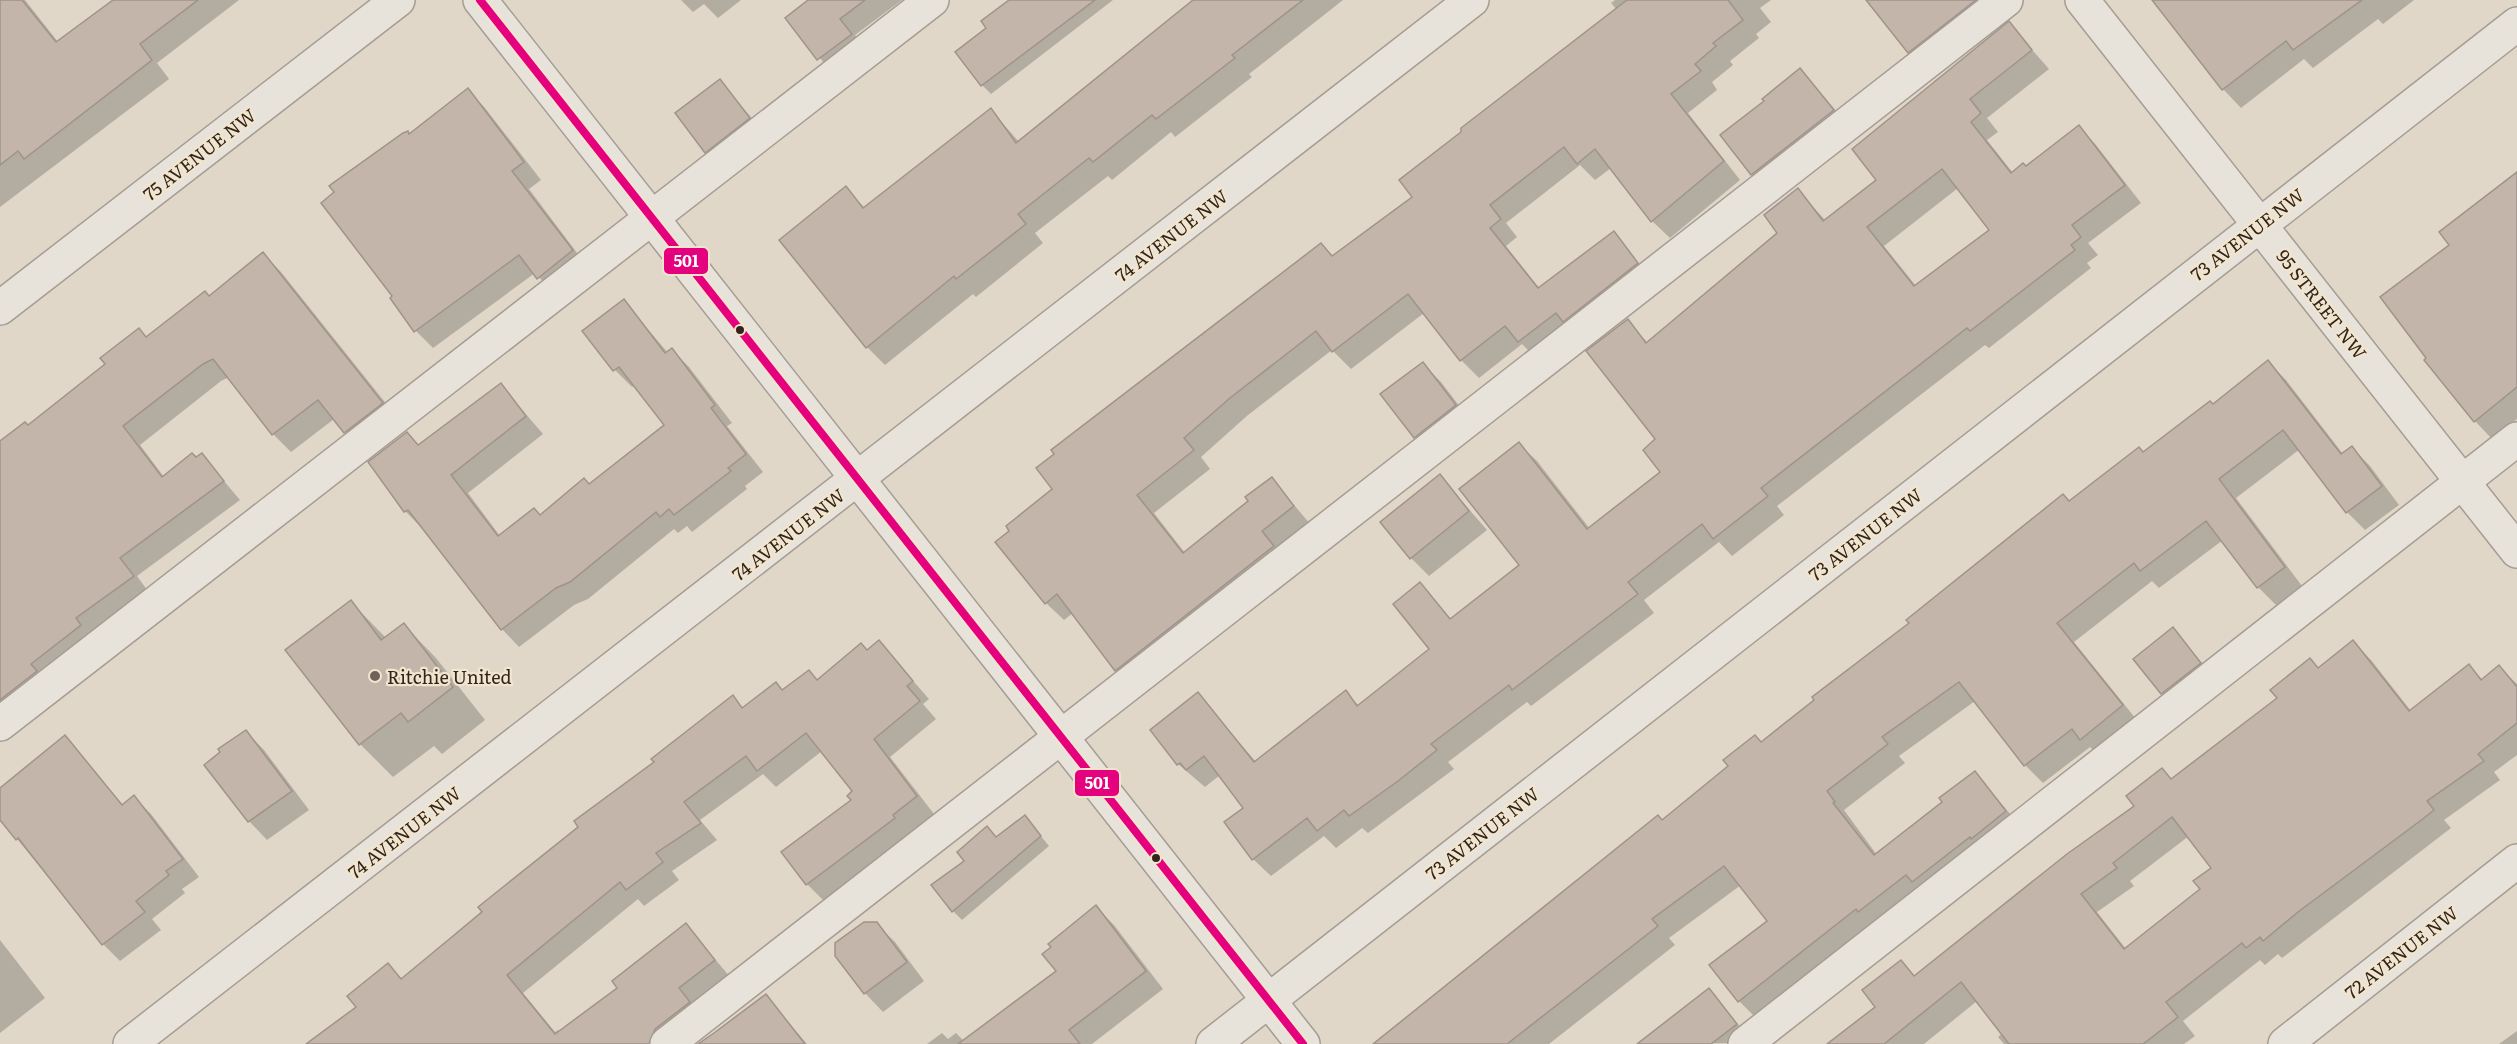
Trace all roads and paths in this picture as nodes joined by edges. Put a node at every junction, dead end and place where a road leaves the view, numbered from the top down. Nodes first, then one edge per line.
1 (398, 0) edge
2 (480, 0) edge
3 (932, 0) edge
4 (1472, 0) edge
5 (2006, 0) edge
6 (2082, 0) edge
7 (2517, 24) edge
8 (652, 219) junction
9 (2259, 225) junction
10 (0, 308) edge
11 (2517, 439) edge
12 (857, 480) junction
13 (2463, 482) junction
14 (2517, 551) edge
15 (0, 724) edge
16 (1060, 736) junction
17 (2517, 861) edge
18 (1269, 1001) junction
19 (130, 1044) edge
20 (667, 1044) edge
21 (1213, 1044) edge
22 (1303, 1044) edge
23 (1744, 1044) edge
24 (2285, 1044) edge

1 - 10 street, 75 AVENUE NW
2 - 8 street
3 - 8 street
4 - 12 street, 74 AVENUE NW
5 - 16 street
6 - 9 street, 95 STREET NW
7 - 9 street, 73 AVENUE NW
8 - 12 street
8 - 15 street
9 - 13 street, 95 STREET NW
9 - 18 street, 73 AVENUE NW
11 - 13 street
12 - 16 street
12 - 19 street, 74 AVENUE NW
13 - 14 street, 95 STREET NW
13 - 23 street
16 - 18 street
16 - 20 street
17 - 24 street, 72 AVENUE NW
18 - 21 street, 73 AVENUE NW
18 - 22 street

